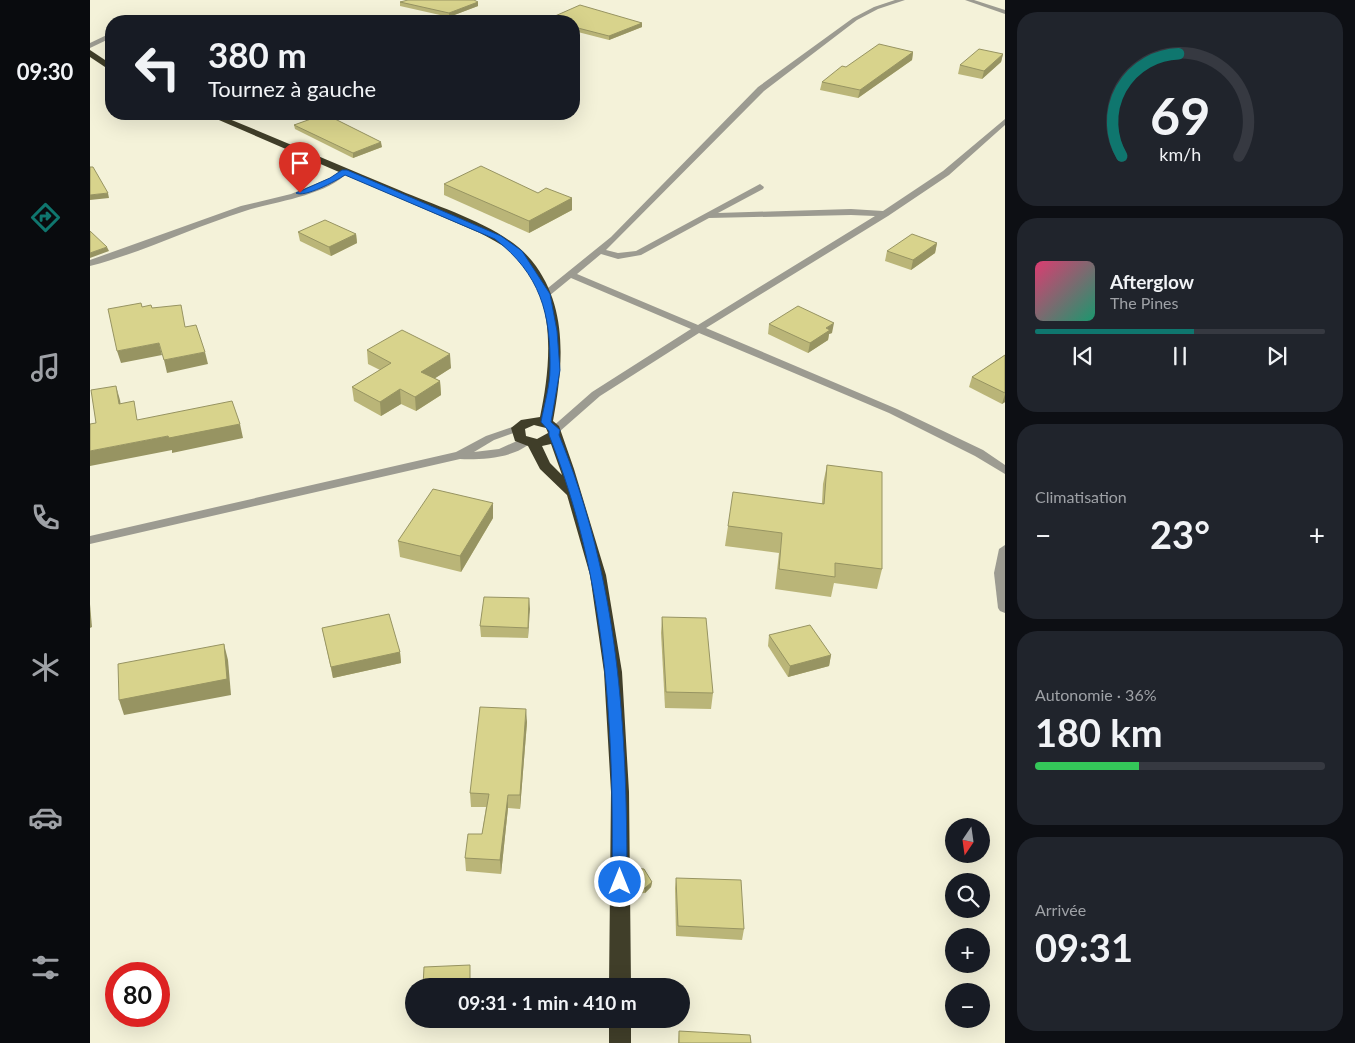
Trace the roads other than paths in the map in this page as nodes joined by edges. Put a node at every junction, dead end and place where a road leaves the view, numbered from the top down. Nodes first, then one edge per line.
1 (902, 0) edge
2 (968, 0) edge
3 (1005, 12) edge
4 (105, 38) edge
5 (90, 46) edge
6 (90, 53) edge
7 (105, 64) edge
8 (224, 120) edge
9 (1005, 121) edge
10 (344, 172) junction
11 (760, 187) dead end
12 (885, 214) junction
13 (709, 216) junction
14 (600, 251) junction
15 (90, 263) edge
16 (572, 275) junction
17 (546, 294) junction
18 (698, 327) junction
19 (518, 428) junction
20 (551, 429) junction
21 (530, 442) junction
22 (460, 456) junction
23 (1005, 470) edge
24 (574, 493) junction
25 (90, 540) edge
26 (1005, 550) edge
27 (1005, 608) edge
28 (620, 978) edge
29 (620, 1028) edge
30 (620, 1043) edge

1 - 14 street
2 - 3 street
4 - 5 street
6 - 7 highway
8 - 10 highway
9 - 12 street
10 - 15 street
10 - 17 highway
11 - 13 street
12 - 13 street
12 - 18 street
13 - 14 street
14 - 16 street
16 - 17 street
16 - 18 street
17 - 20 highway
18 - 20 street
18 - 23 street
19 - 20 highway
19 - 21 highway
19 - 22 street
20 - 21 highway
20 - 24 highway
21 - 22 street
21 - 24 highway
22 - 25 street
24 - 28 highway
26 - 27 street
29 - 30 highway

